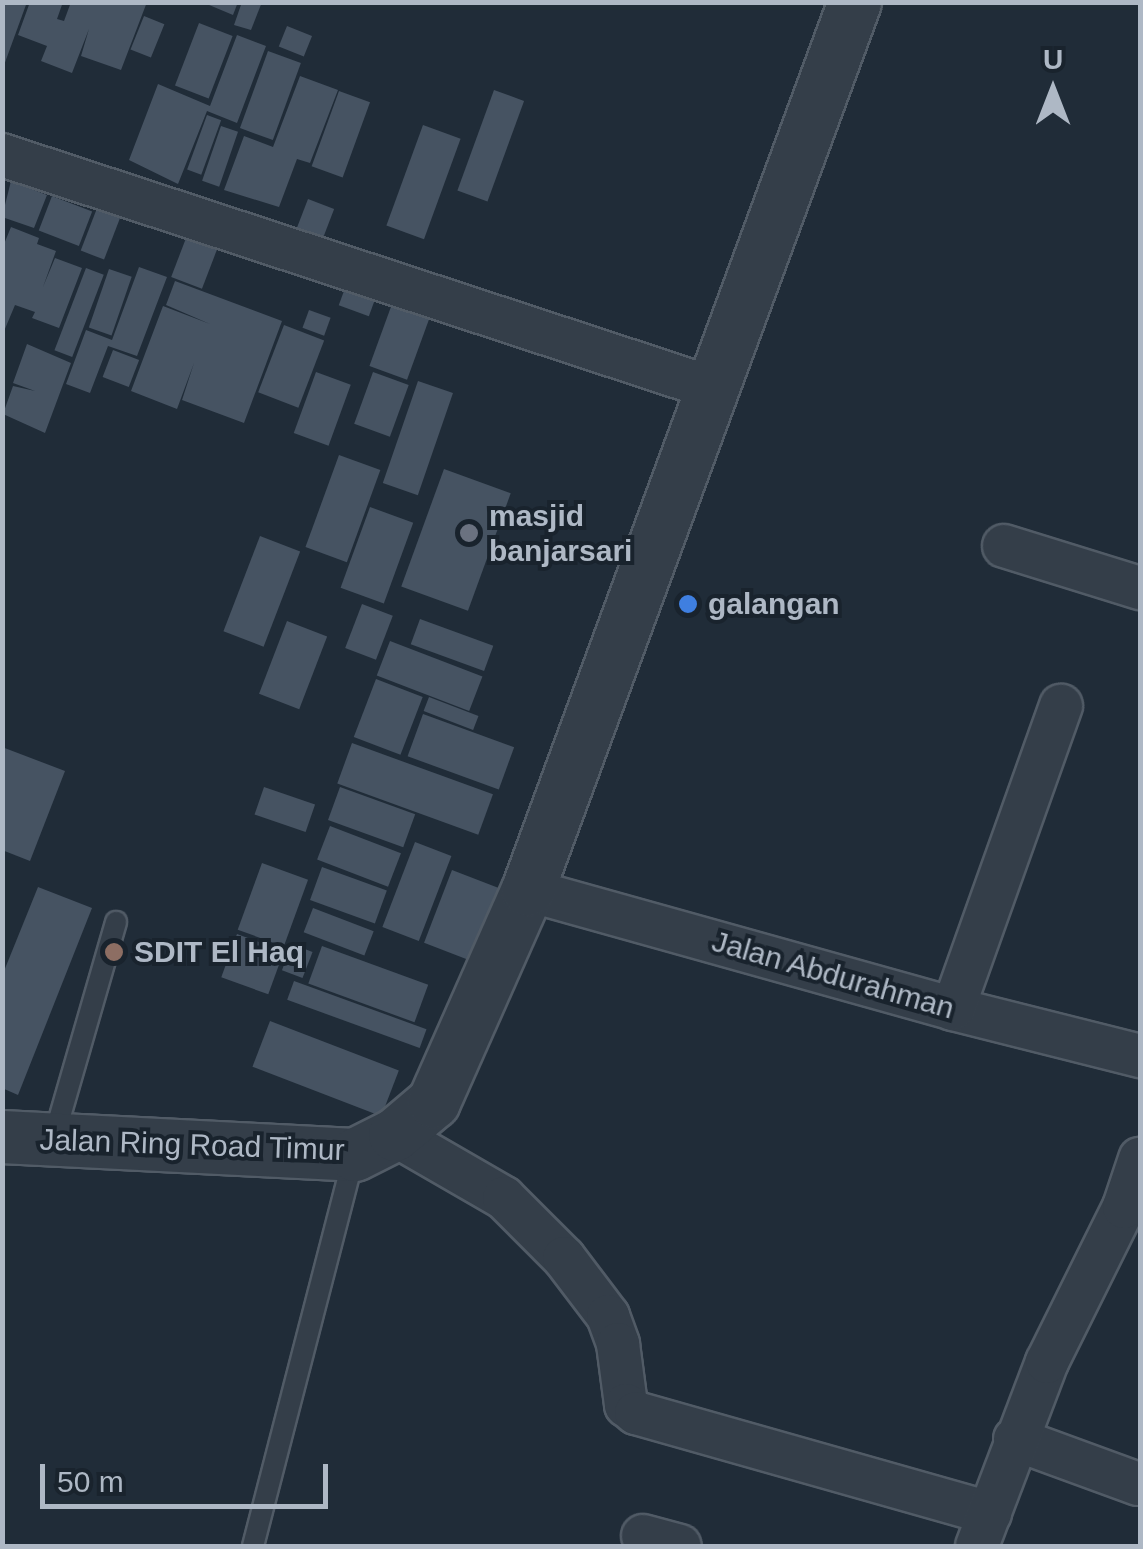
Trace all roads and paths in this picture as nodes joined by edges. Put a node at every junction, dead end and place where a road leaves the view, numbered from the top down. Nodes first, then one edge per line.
1 (855, 2) edge
2 (2, 155) edge
3 (712, 388) junction
4 (1004, 546) dead end
5 (1140, 588) edge
6 (1060, 706) dead end
7 (528, 890) junction
8 (116, 922) dead end
9 (953, 1009) junction
10 (1140, 1056) edge
11 (2, 1137) edge
12 (54, 1139) junction
13 (375, 1145) junction
14 (1140, 1159) edge
15 (1016, 1439) junction
16 (1138, 1484) edge
17 (984, 1530) edge
18 (253, 1546) edge

1 - 3 street
2 - 3 street
3 - 7 street
4 - 5 street
6 - 9 street
7 - 9 street, Jalan Abdurahman
7 - 13 street
8 - 12 lane
9 - 10 street, Jalan Abdurahman
11 - 12 street, Jalan Ring Road Timur
12 - 13 street, Jalan Ring Road Timur
13 - 17 street
13 - 18 lane
14 - 15 street
15 - 16 street
15 - 17 street

